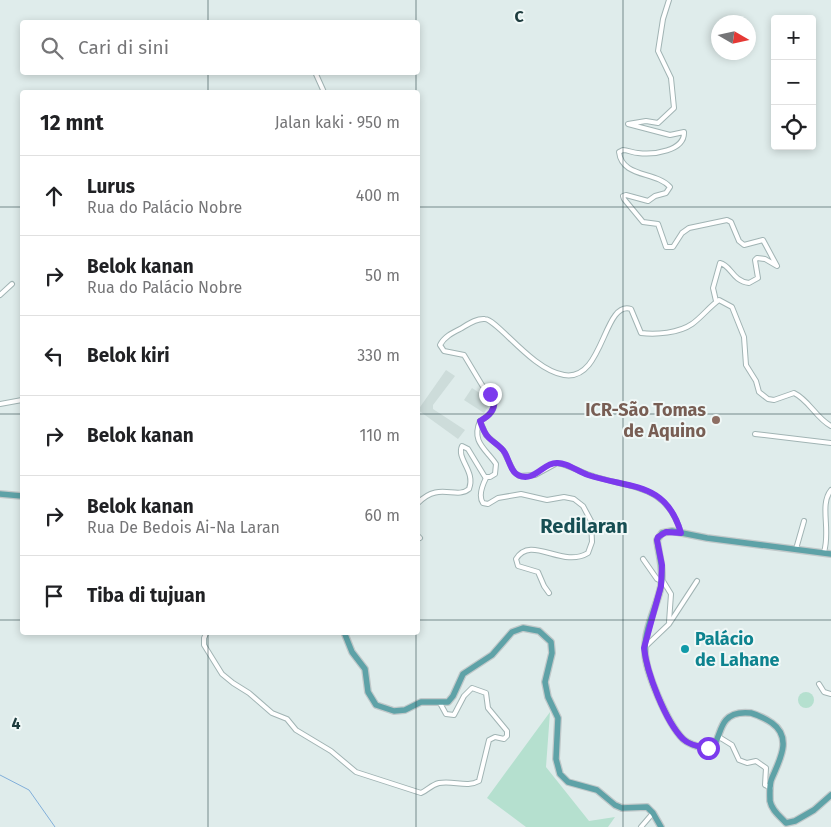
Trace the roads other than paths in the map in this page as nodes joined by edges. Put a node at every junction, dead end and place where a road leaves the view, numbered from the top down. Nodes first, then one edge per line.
1 (669, 0) edge
2 (316, 75) edge
3 (323, 90) edge
4 (12, 284) dead end
5 (0, 296) edge
6 (716, 301) junction
7 (20, 400) edge
8 (0, 404) edge
9 (480, 421) junction
10 (831, 426) edge
11 (755, 434) dead end
12 (831, 444) edge
13 (486, 478) junction
14 (831, 490) edge
15 (0, 494) edge
16 (20, 496) edge
17 (420, 501) edge
18 (804, 521) dead end
19 (681, 533) junction
20 (796, 549) junction
21 (828, 553) edge
22 (643, 559) dead end
23 (661, 580) junction
24 (697, 581) dead end
25 (549, 593) dead end
26 (669, 624) junction
27 (206, 635) edge
28 (345, 635) edge
29 (644, 648) junction
30 (818, 684) dead end
31 (831, 694) edge
32 (440, 703) junction
33 (719, 737) junction
34 (771, 788) junction
35 (831, 795) edge
36 (653, 813) junction
37 (641, 827) edge
38 (661, 827) edge

1 - 6 street
2 - 3 street
4 - 5 street
6 - 9 street
6 - 10 street
7 - 8 street
9 - 13 street
9 - 19 street
11 - 12 street
13 - 17 street
13 - 25 street
14 - 21 street
15 - 16 main road
18 - 20 street
19 - 20 main road
19 - 23 main road
20 - 21 main road
22 - 23 street
23 - 26 street
23 - 29 main road
24 - 26 street
26 - 29 street
27 - 32 street
28 - 32 main road
29 - 33 main road
30 - 31 street
32 - 36 main road
33 - 34 street
33 - 34 main road
34 - 35 main road
36 - 37 street
36 - 38 main road

